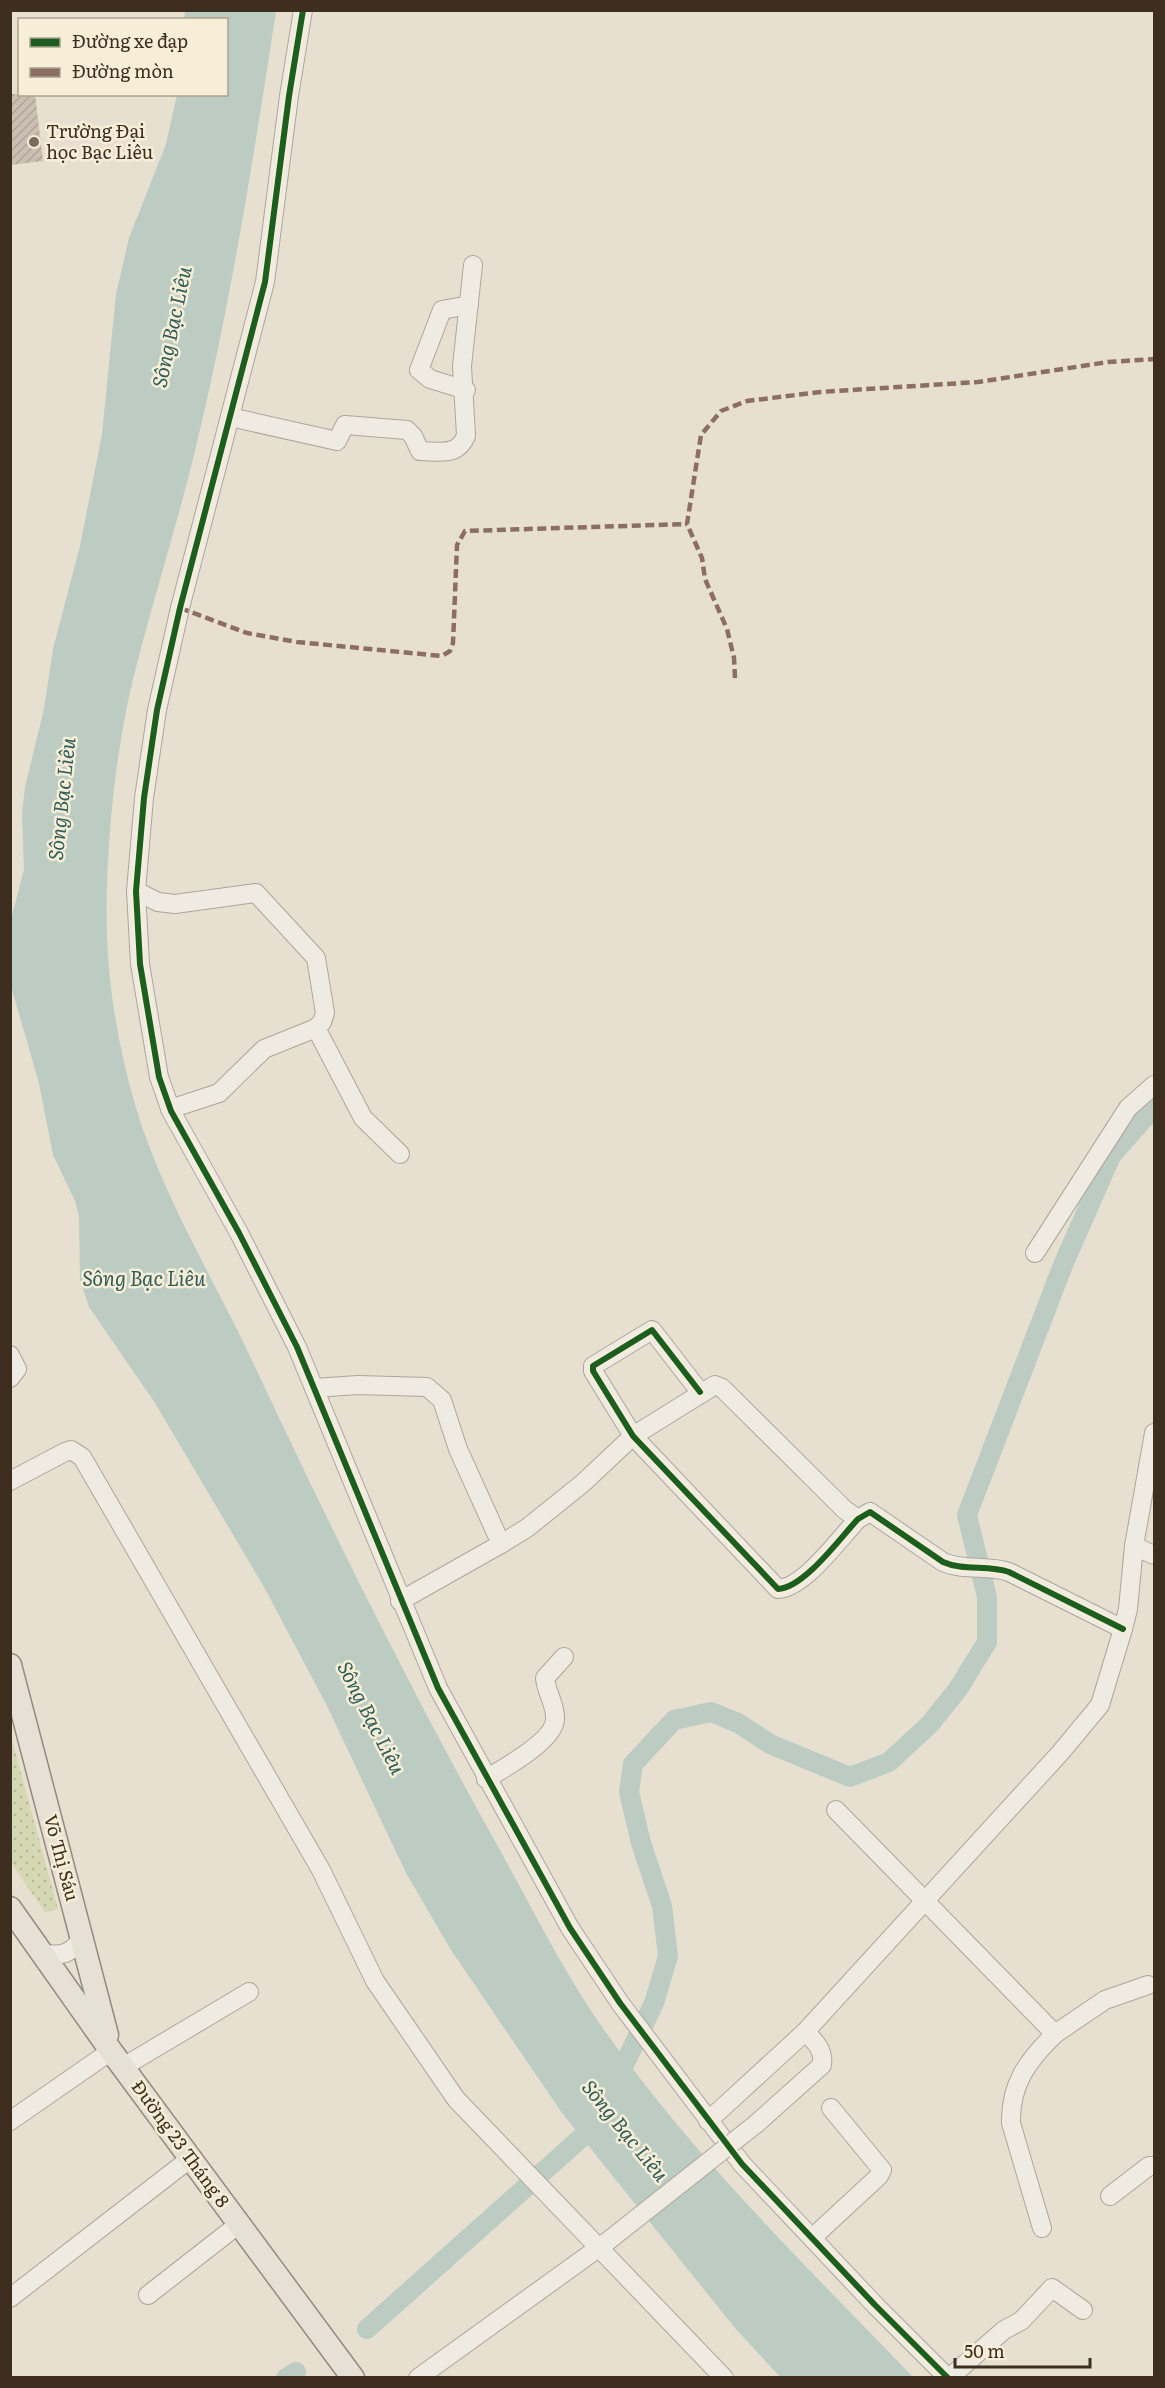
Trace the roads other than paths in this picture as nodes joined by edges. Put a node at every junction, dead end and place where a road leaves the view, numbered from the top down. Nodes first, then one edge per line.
1 (303, 10) edge
2 (472, 265) dead end
3 (469, 305) junction
4 (466, 390) junction
5 (231, 417) junction
6 (136, 891) junction
7 (316, 1028) junction
8 (1155, 1085) edge
9 (170, 1109) junction
10 (400, 1154) dead end
11 (1035, 1253) dead end
12 (10, 1355) edge
13 (10, 1378) edge
14 (314, 1388) junction
15 (700, 1392) junction
16 (1155, 1433) edge
17 (633, 1436) junction
18 (10, 1481) edge
19 (858, 1519) junction
20 (501, 1544) junction
21 (1134, 1546) junction
22 (1155, 1555) edge
23 (400, 1601) junction
24 (1123, 1629) junction
25 (564, 1657) dead end
26 (10, 1665) edge
27 (486, 1779) junction
28 (836, 1810) dead end
29 (925, 1902) junction
30 (10, 1908) edge
31 (82, 1938) junction
32 (43, 1953) junction
33 (1148, 1985) dead end
34 (249, 1992) dead end
35 (805, 2032) junction
36 (1055, 2034) junction
37 (117, 2059) junction
38 (831, 2108) dead end
39 (10, 2121) edge
40 (708, 2121) junction
41 (191, 2158) junction
42 (1155, 2166) edge
43 (1110, 2196) dead end
44 (239, 2224) junction
45 (1042, 2228) dead end
46 (812, 2238) junction
47 (603, 2245) junction
48 (148, 2295) dead end
49 (10, 2298) edge
50 (1083, 2310) dead end
51 (353, 2378) edge
52 (418, 2378) edge
53 (724, 2378) edge
54 (948, 2378) edge

1 - 5 street
2 - 3 street
3 - 4 street
3 - 4 street
4 - 5 street
5 - 6 street
6 - 7 street
6 - 9 street
7 - 9 street
7 - 10 street
8 - 11 street
9 - 14 street
12 - 13 street
14 - 20 street
14 - 23 street
15 - 17 street
15 - 17 street
15 - 19 street
16 - 21 street
17 - 19 street
17 - 20 street
18 - 47 street
19 - 24 street
20 - 23 street
21 - 22 street
21 - 24 street
23 - 27 street
24 - 29 street
25 - 27 street
26 - 31 main road, Võ Thị Sáu
27 - 40 street
28 - 29 street
29 - 35 street
29 - 36 street
30 - 32 main road, Đường 23 Tháng 8
31 - 32 street
31 - 37 main road, Võ Thị Sáu
32 - 37 main road, Đường 23 Tháng 8
33 - 36 street
34 - 37 street
35 - 40 street
35 - 47 street, bridge
36 - 45 street
37 - 39 street
37 - 41 main road, Đường 23 Tháng 8
38 - 46 street
40 - 46 street
41 - 44 main road, Đường 23 Tháng 8
41 - 49 street
42 - 43 street
44 - 48 street
44 - 51 main road, Đường 23 Tháng 8
46 - 54 street
47 - 52 street
47 - 53 street
50 - 54 street

